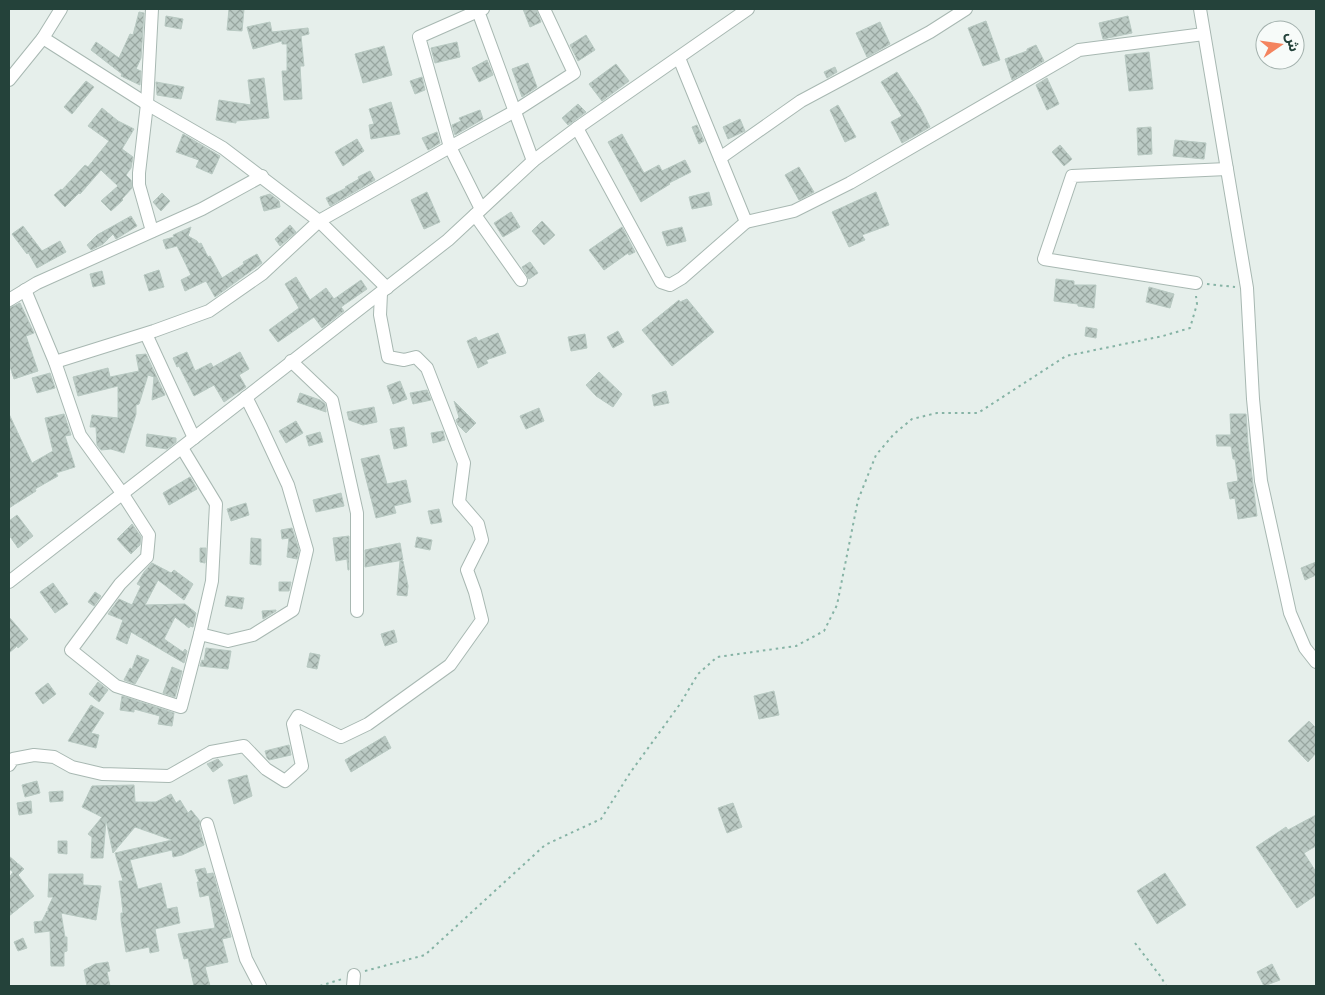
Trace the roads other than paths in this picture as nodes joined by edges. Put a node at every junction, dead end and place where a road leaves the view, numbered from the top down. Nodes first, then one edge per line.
1 (61, 9) edge
2 (152, 9) edge
3 (479, 9) edge
4 (544, 9) edge
5 (748, 9) edge
6 (966, 9) edge
7 (1200, 9) edge
8 (1204, 34) junction
9 (43, 38) junction
10 (679, 58) junction
11 (9, 80) edge
12 (147, 104) junction
13 (514, 111) junction
14 (576, 128) junction
15 (450, 147) junction
16 (720, 158) junction
17 (533, 161) junction
18 (1227, 169) junction
19 (262, 176) junction
20 (478, 212) junction
21 (319, 221) junction
22 (746, 222) junction
23 (152, 231) junction
24 (521, 280) dead end
25 (1196, 283) road end
26 (25, 290) junction
27 (384, 290) junction
28 (9, 300) edge
29 (146, 334) junction
30 (291, 361) junction
31 (55, 362) junction
32 (246, 397) junction
33 (194, 438) junction
34 (182, 448) junction
35 (122, 493) junction
36 (9, 582) edge
37 (357, 611) dead end
38 (200, 634) junction
39 (1316, 662) edge
40 (9, 765) edge
41 (207, 824) dead end
42 (260, 986) edge

1 - 9 street
2 - 12 street
3 - 13 street
3 - 15 street
4 - 13 street
5 - 10 street
6 - 16 street
7 - 8 street
8 - 18 street
8 - 22 street
9 - 11 street
9 - 12 street
10 - 14 street
10 - 16 street
12 - 19 street
12 - 23 street
13 - 15 street
13 - 17 street
14 - 17 street
14 - 22 street
15 - 20 street
15 - 21 street
16 - 22 street
17 - 20 street
18 - 25 street
18 - 39 street
19 - 21 street
19 - 23 street
20 - 24 street
20 - 27 street
21 - 27 street
21 - 29 street
23 - 26 street
26 - 28 street
26 - 31 street
27 - 30 street
27 - 40 street
29 - 31 street
29 - 33 street
30 - 32 street
30 - 37 street
31 - 35 street
32 - 33 street
32 - 38 street
33 - 34 street
34 - 35 street
34 - 38 street
35 - 36 street
35 - 38 street
41 - 42 street

